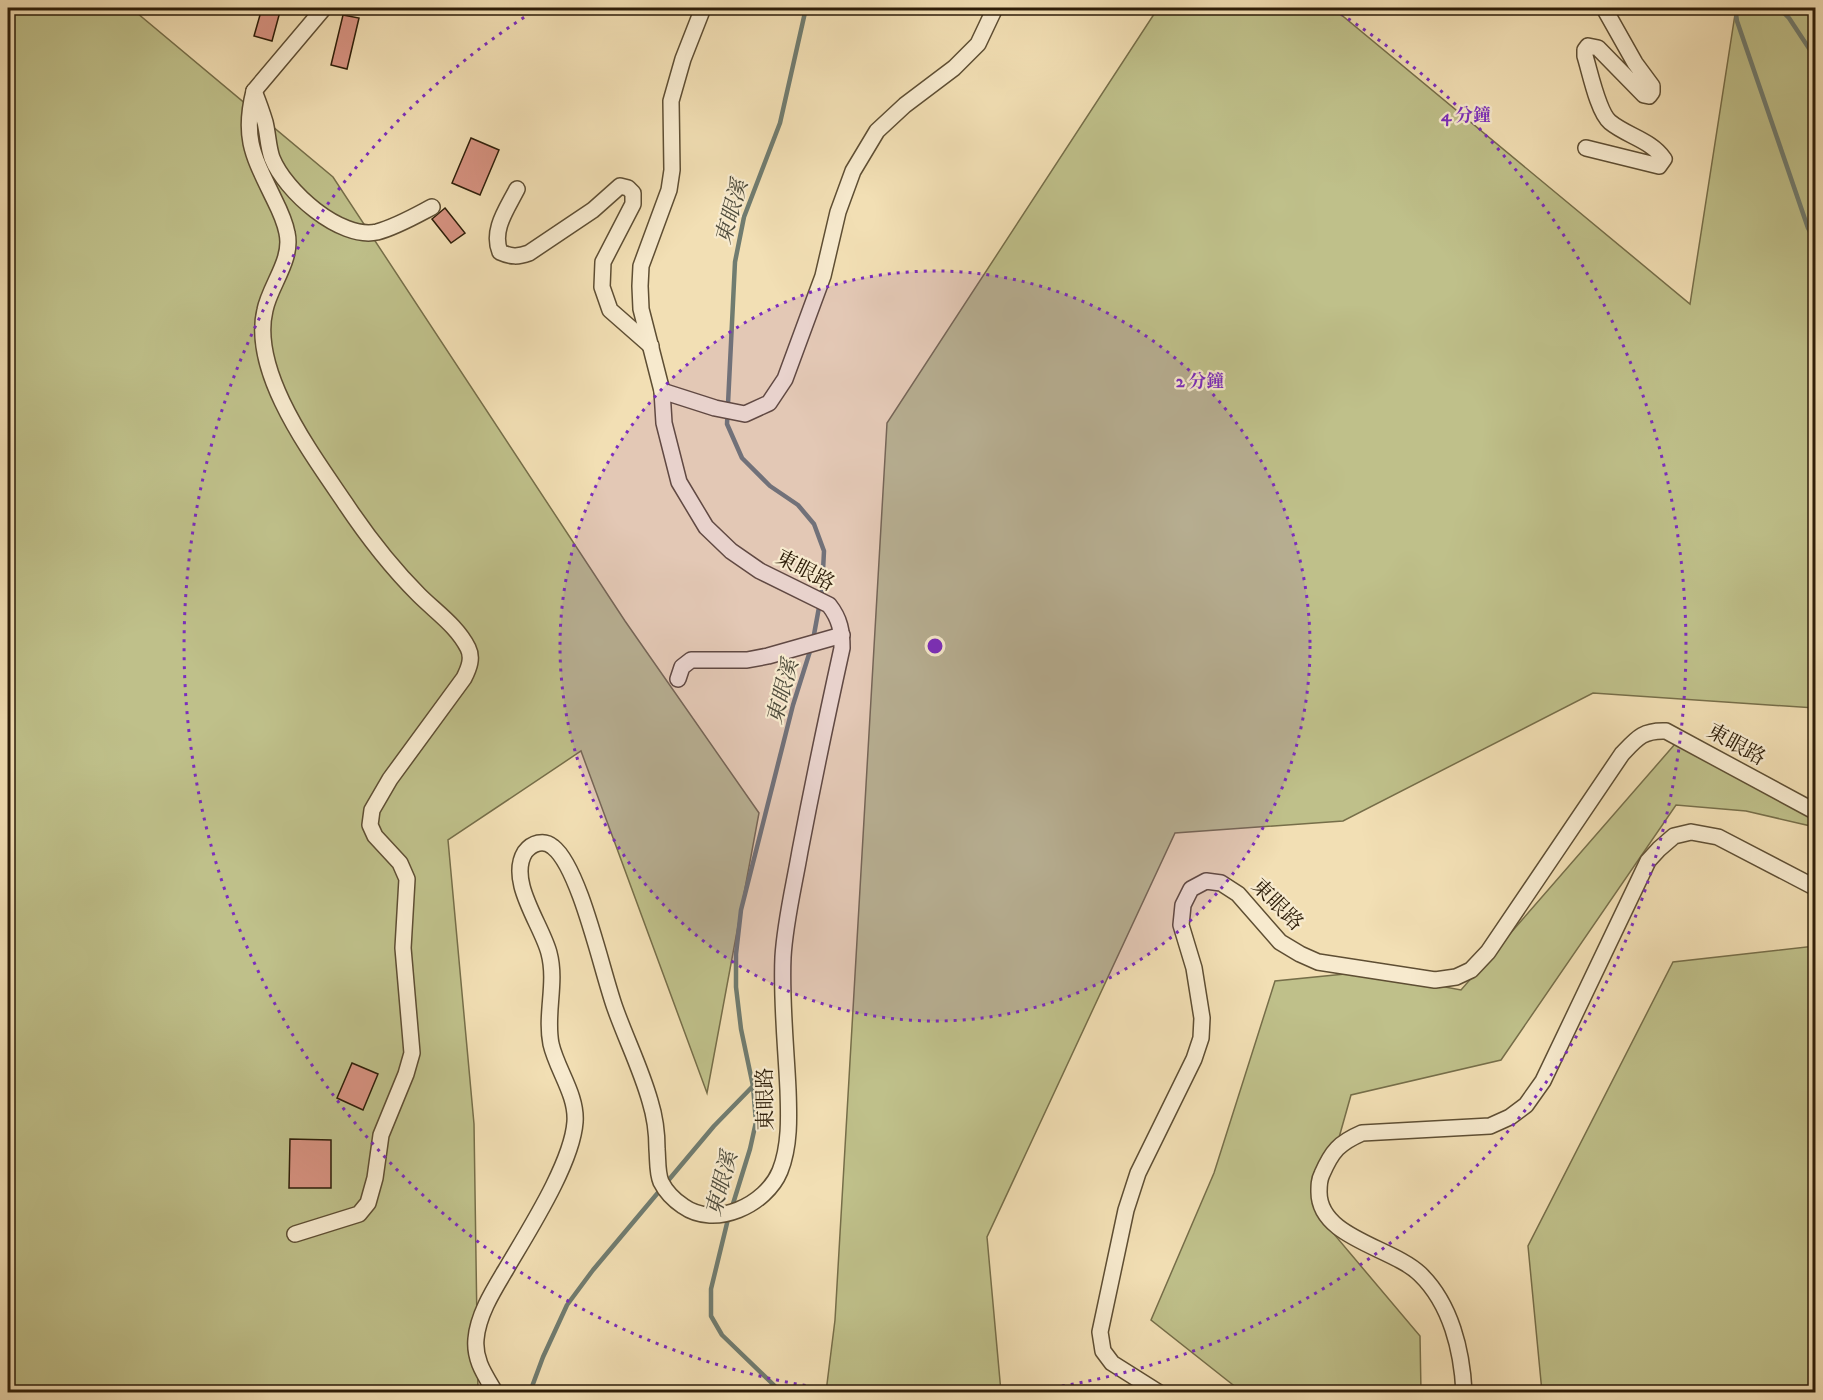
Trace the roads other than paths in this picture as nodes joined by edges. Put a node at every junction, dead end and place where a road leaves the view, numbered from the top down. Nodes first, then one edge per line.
1 (324, 8) edge
2 (703, 8) edge
3 (995, 8) edge
4 (1604, 8) edge
5 (254, 91) junction
6 (1586, 148) dead end
7 (517, 189) dead end
8 (432, 207) dead end
9 (651, 346) junction
10 (662, 391) junction
11 (842, 635) junction
12 (678, 679) dead end
13 (1815, 812) edge
14 (1815, 888) edge
15 (295, 1234) dead end
16 (495, 1392) edge
17 (1158, 1392) edge
18 (1464, 1392) edge

1 - 5 street
2 - 9 street, 東眼路
3 - 10 street
4 - 6 street
5 - 8 street
5 - 15 street
7 - 9 street
9 - 10 street, 東眼路
10 - 11 street, 東眼路
11 - 12 street
11 - 16 street, 東眼路
13 - 17 street, 東眼路
14 - 18 street

